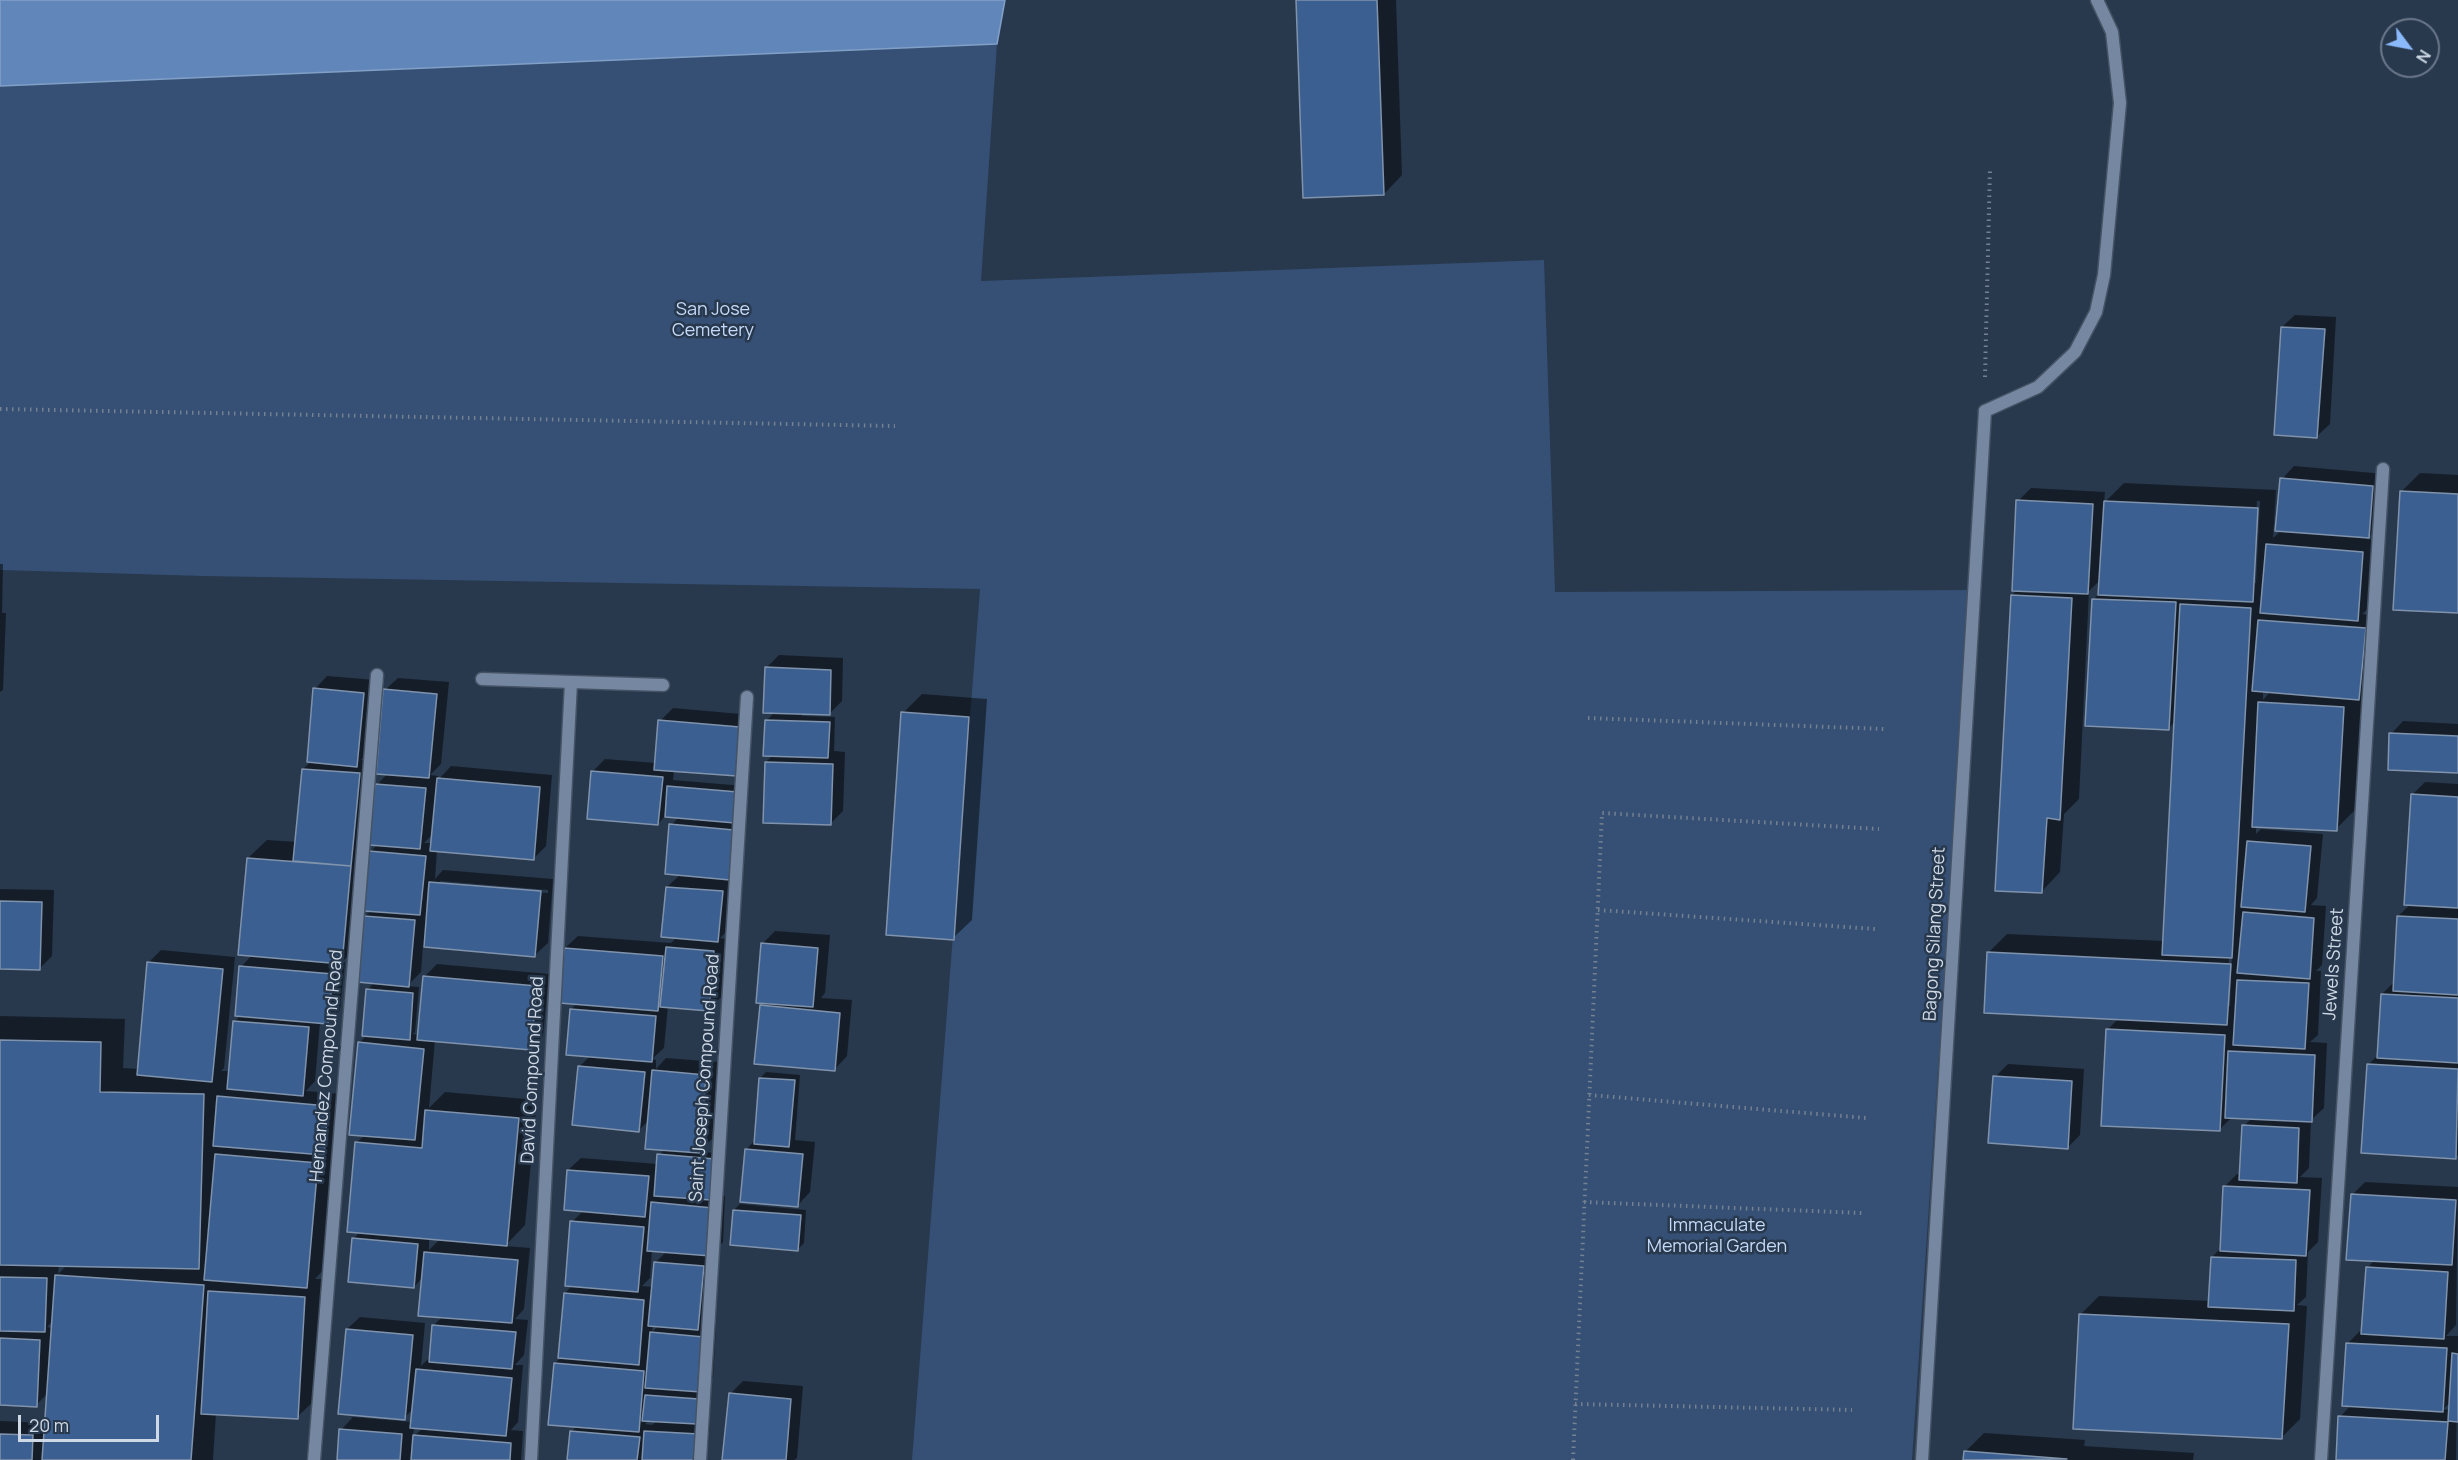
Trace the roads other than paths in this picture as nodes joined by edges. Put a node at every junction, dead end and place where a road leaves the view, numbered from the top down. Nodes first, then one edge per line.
1 (2097, 0) edge
2 (2383, 469) dead end
3 (377, 675) dead end
4 (482, 679) dead end
5 (571, 682) junction
6 (663, 685) dead end
7 (747, 697) dead end
8 (314, 1460) edge
9 (531, 1460) edge
10 (700, 1460) edge
11 (1922, 1460) edge
12 (2320, 1460) edge

1 - 11 street, Bagong Silang Street
2 - 12 street, Jewels Street
3 - 8 street, Hernandez Compound Road
4 - 5 street
5 - 6 street
5 - 9 street, David Compound Road
7 - 10 street, Saint Joseph Compound Road

